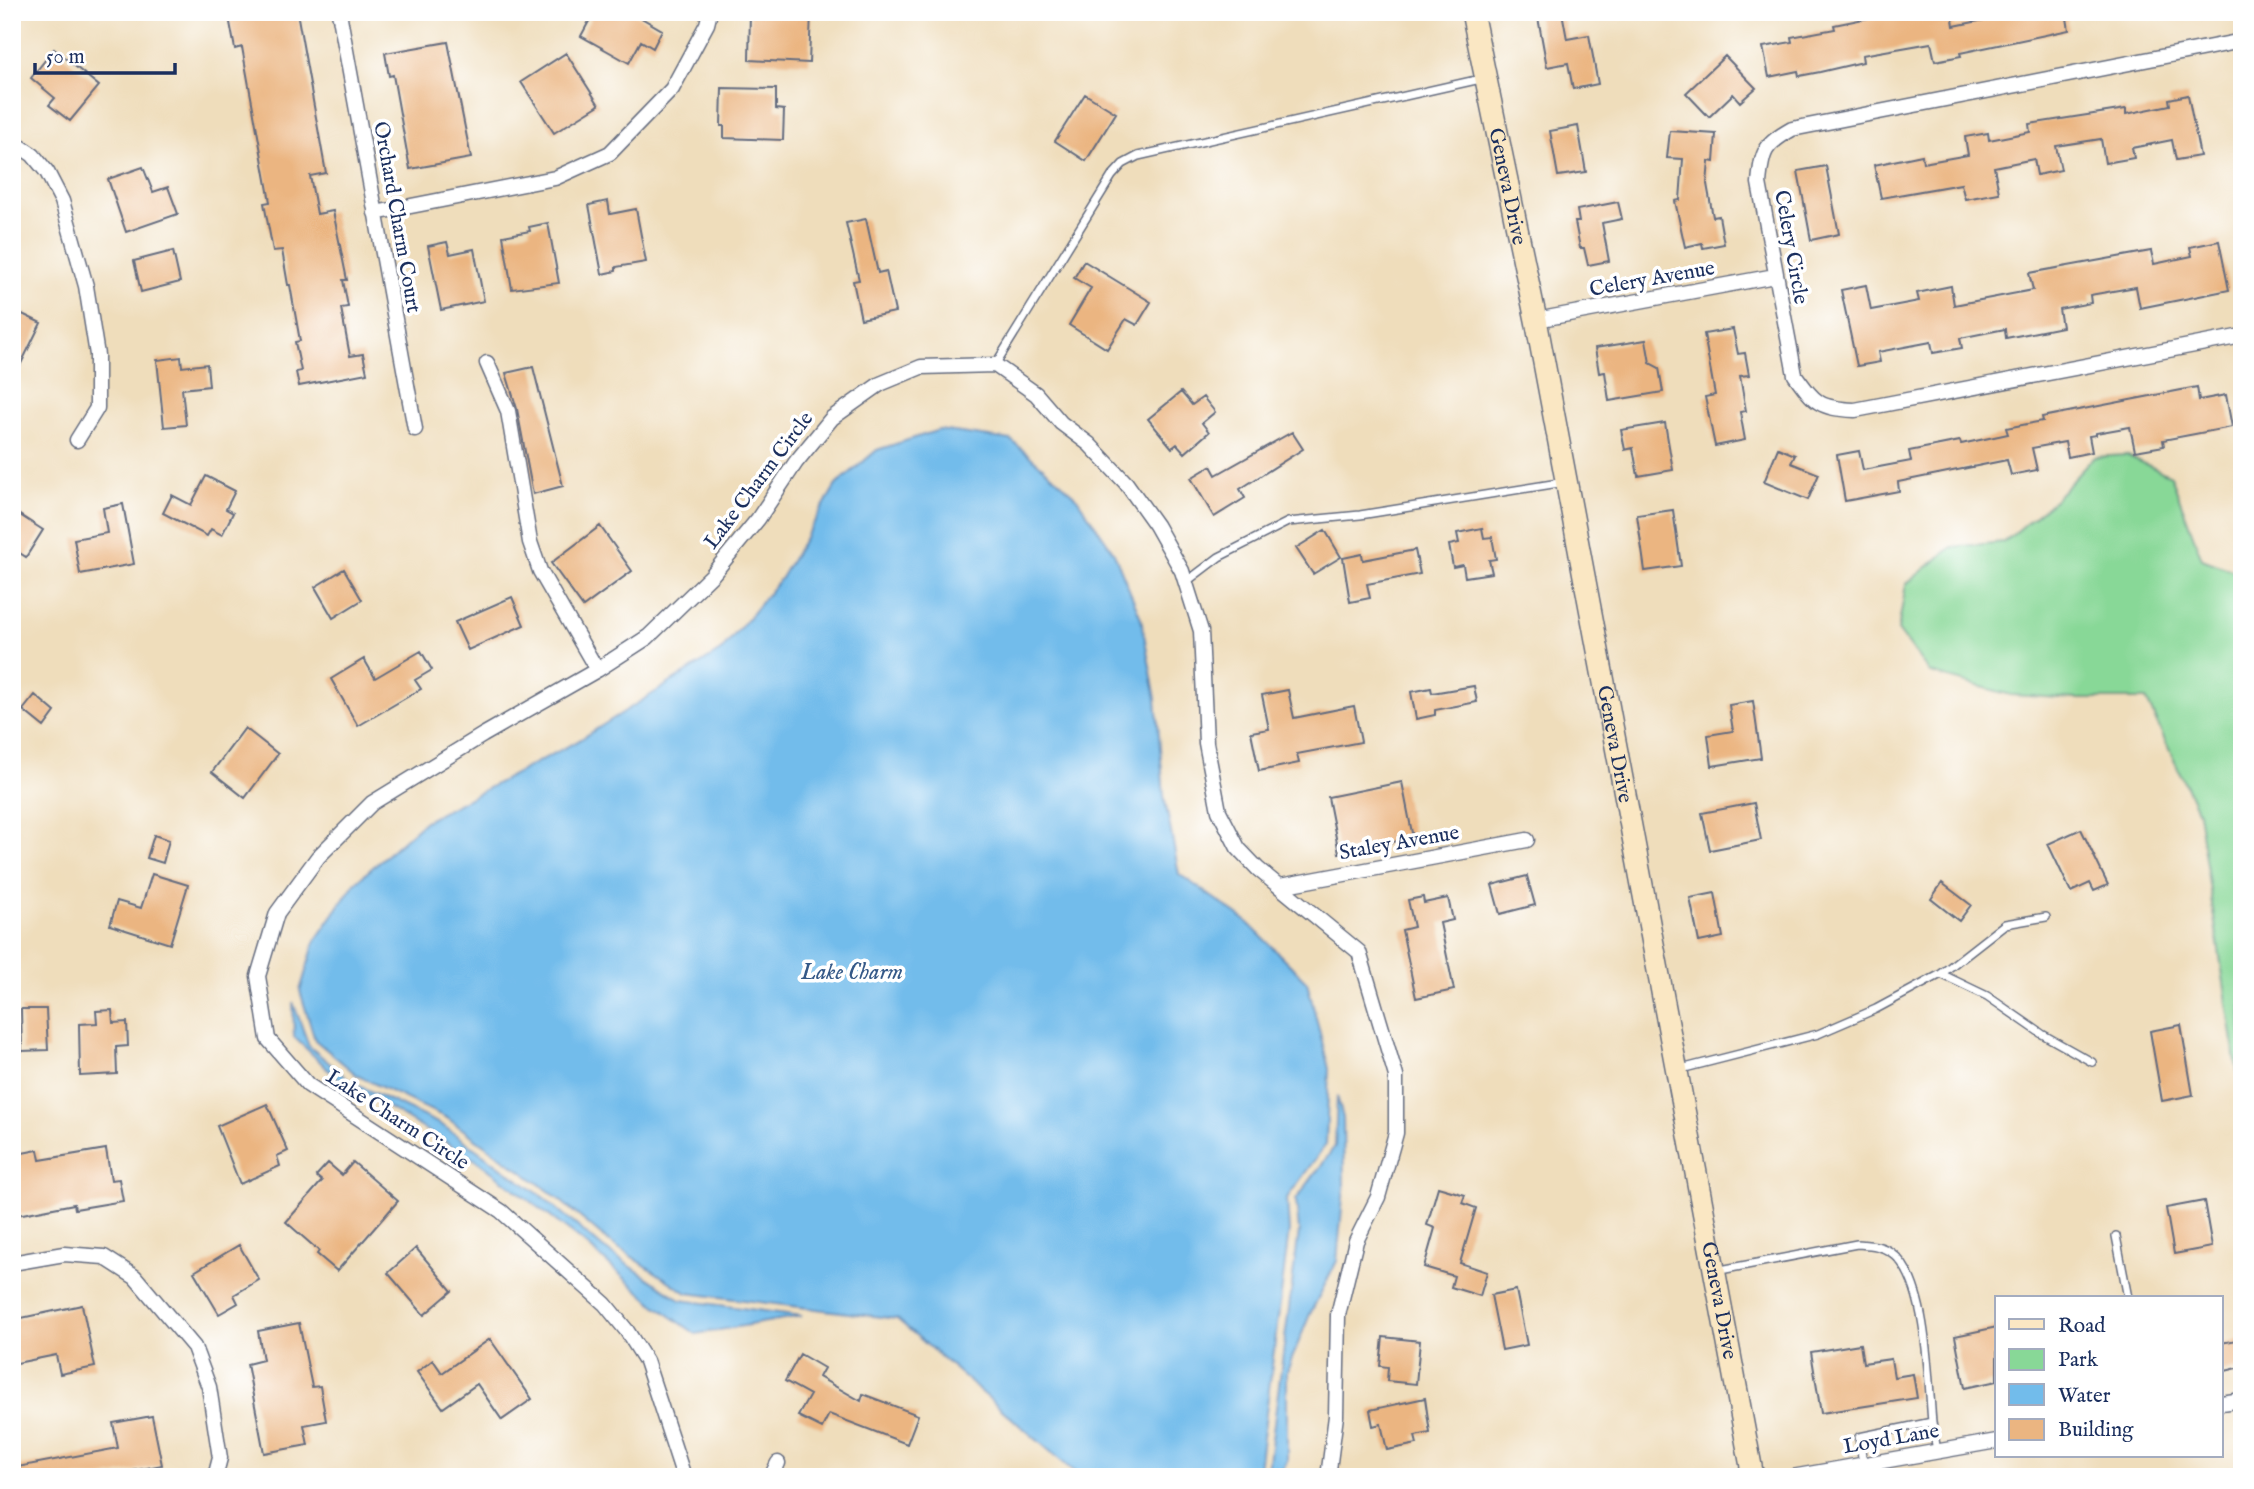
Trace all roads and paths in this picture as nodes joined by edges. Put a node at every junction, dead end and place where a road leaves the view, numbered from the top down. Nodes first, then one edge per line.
1 (339, 12) edge
2 (710, 12) edge
3 (1472, 12) edge
4 (2242, 41) edge
5 (1485, 78) junction
6 (12, 141) edge
7 (376, 213) junction
8 (1775, 276) junction
9 (1536, 320) junction
10 (2242, 336) edge
11 (487, 363) dead end
12 (995, 365) junction
13 (415, 429) dead end
14 (76, 440) dead end
15 (1566, 482) junction
16 (1186, 582) junction
17 (597, 670) junction
18 (1527, 840) dead end
19 (1280, 886) junction
20 (2046, 917) dead end
21 (1941, 974) junction
22 (2092, 1062) dead end
23 (1677, 1070) junction
24 (2116, 1236) dead end
25 (12, 1263) edge
26 (1714, 1271) junction
27 (2128, 1296) edge
28 (2242, 1400) edge
29 (2222, 1403) edge
30 (1932, 1422) junction
31 (1995, 1441) edge
32 (1937, 1451) junction
33 (778, 1463) dead end
34 (1864, 1470) edge
35 (215, 1477) edge
36 (684, 1477) edge
37 (771, 1477) edge
38 (1328, 1477) edge
39 (1753, 1477) edge
40 (1792, 1477) edge

1 - 7 street, Orchard Charm Court
2 - 7 street
3 - 5 main road, Geneva Drive
4 - 8 street, Celery Circle
5 - 9 main road, Geneva Drive
5 - 12 lane
6 - 14 street
7 - 13 street, Orchard Charm Court
8 - 9 street, Celery Avenue
8 - 10 street, Celery Circle
9 - 15 main road, Geneva Drive
11 - 17 street
12 - 16 street
12 - 17 street, Lake Charm Circle
15 - 16 lane
15 - 23 main road, Geneva Drive
16 - 19 street
17 - 36 street, Lake Charm Circle
18 - 19 street, Staley Avenue
19 - 38 street
20 - 21 lane
21 - 22 lane
21 - 23 lane
23 - 26 main road, Geneva Drive
24 - 27 lane
25 - 35 street
26 - 30 lane
26 - 39 main road, Geneva Drive
28 - 29 street
30 - 32 lane
30 - 34 lane
31 - 32 street, Loyd Lane
32 - 34 street, Loyd Lane
33 - 37 street
34 - 40 street, Loyd Lane

